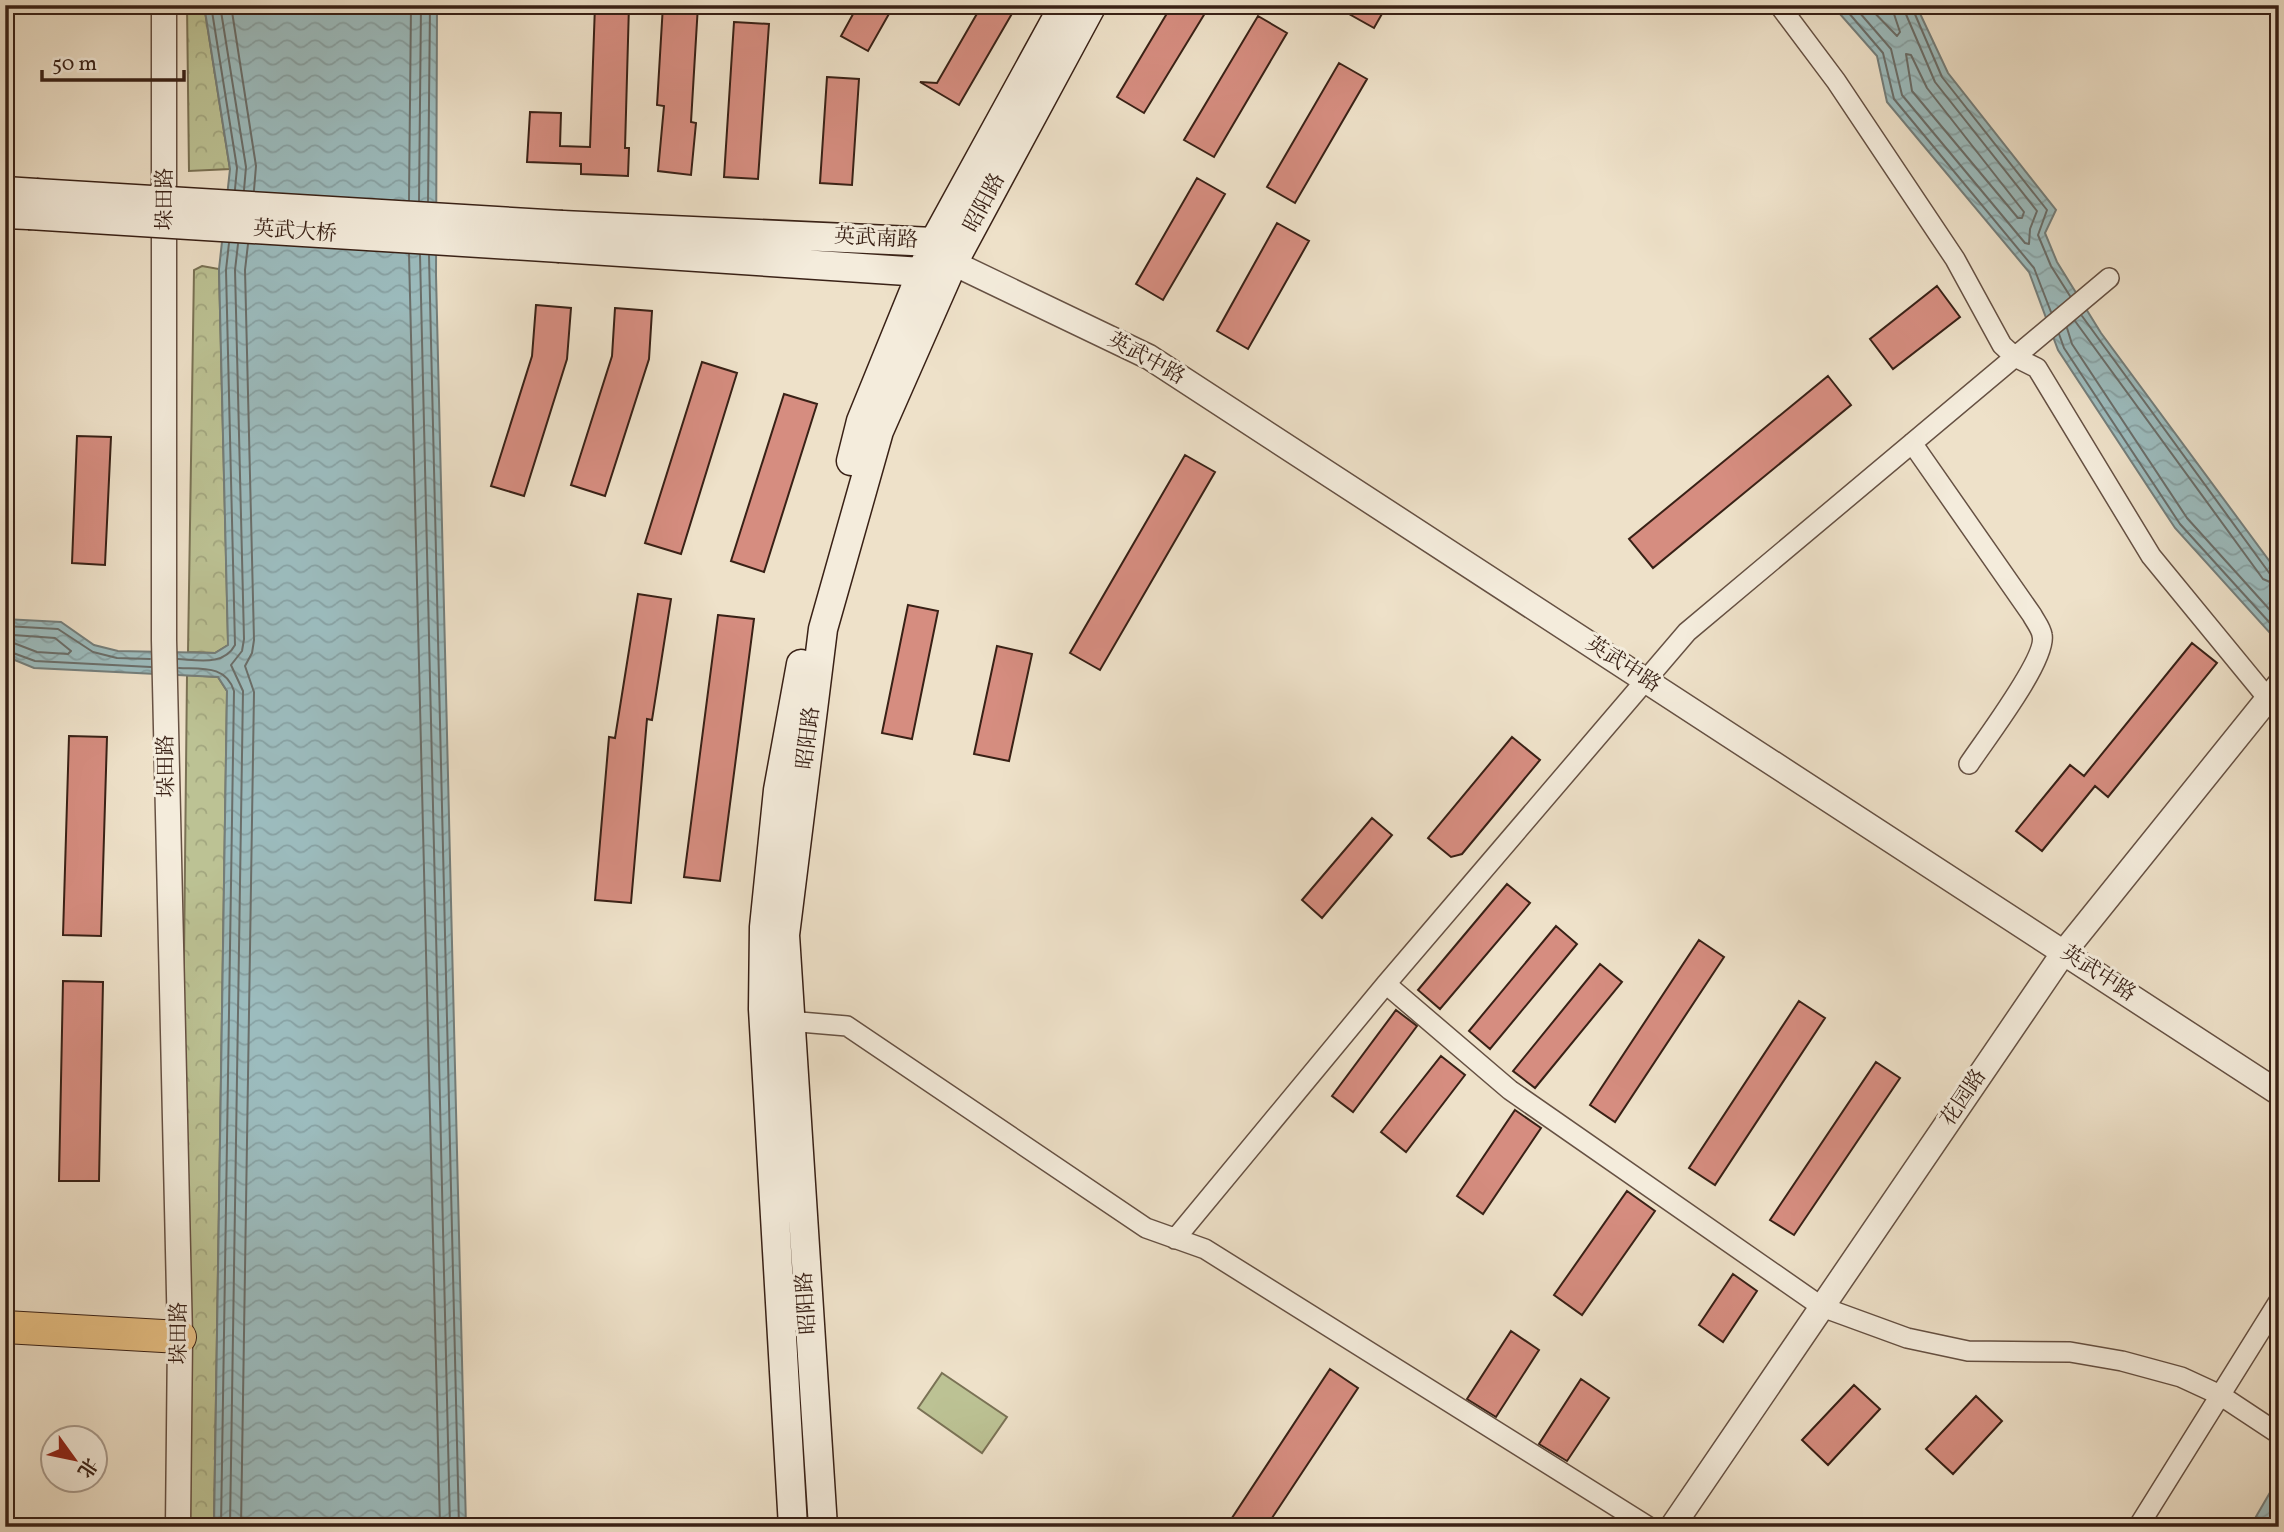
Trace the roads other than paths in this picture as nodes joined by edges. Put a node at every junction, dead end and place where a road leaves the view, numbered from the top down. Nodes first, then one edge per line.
1 (164, 5) edge
2 (1064, 5) edge
3 (1092, 5) edge
4 (1779, 5) edge
5 (5, 191) edge
6 (23, 207) edge
7 (561, 237) junction
8 (944, 252) junction
9 (922, 272) junction
10 (2109, 278) dead end
11 (2019, 354) junction
12 (1912, 443) junction
13 (1647, 680) junction
14 (2276, 698) edge
15 (1969, 764) dead end
16 (2064, 952) junction
17 (1385, 984) junction
18 (788, 1021) junction
19 (2279, 1093) edge
20 (1175, 1239) junction
21 (2279, 1301) edge
22 (1822, 1307) junction
23 (5, 1327) edge
24 (180, 1336) junction
25 (2220, 1395) junction
26 (2277, 1433) edge
27 (178, 1527) edge
28 (793, 1527) edge
29 (822, 1527) edge
30 (1649, 1527) edge
31 (1672, 1527) edge
32 (2138, 1527) edge

1 - 24 street, 垛田路
2 - 8 main road, 昭阳路
3 - 8 main road, 昭阳路
4 - 11 street
5 - 6 main road
6 - 7 main road, 英武大桥, bridge
7 - 8 main road, 英武南路
7 - 9 main road, 英武南路
8 - 9 main road, 昭阳路
8 - 13 street, 英武中路
8 - 18 main road, 昭阳路
9 - 28 main road, 昭阳路
10 - 11 street
11 - 12 street
11 - 14 street
12 - 13 street
12 - 15 street
13 - 16 street, 英武中路
13 - 17 street
14 - 16 street, 花园路
16 - 19 street, 英武中路
16 - 22 street, 花园路
17 - 20 street
17 - 22 street
18 - 20 street
18 - 29 main road, 昭阳路
20 - 30 street
21 - 25 street
22 - 25 street
22 - 31 street, 花园路
23 - 24 main road
24 - 27 street, 垛田路
25 - 26 street
25 - 32 street

